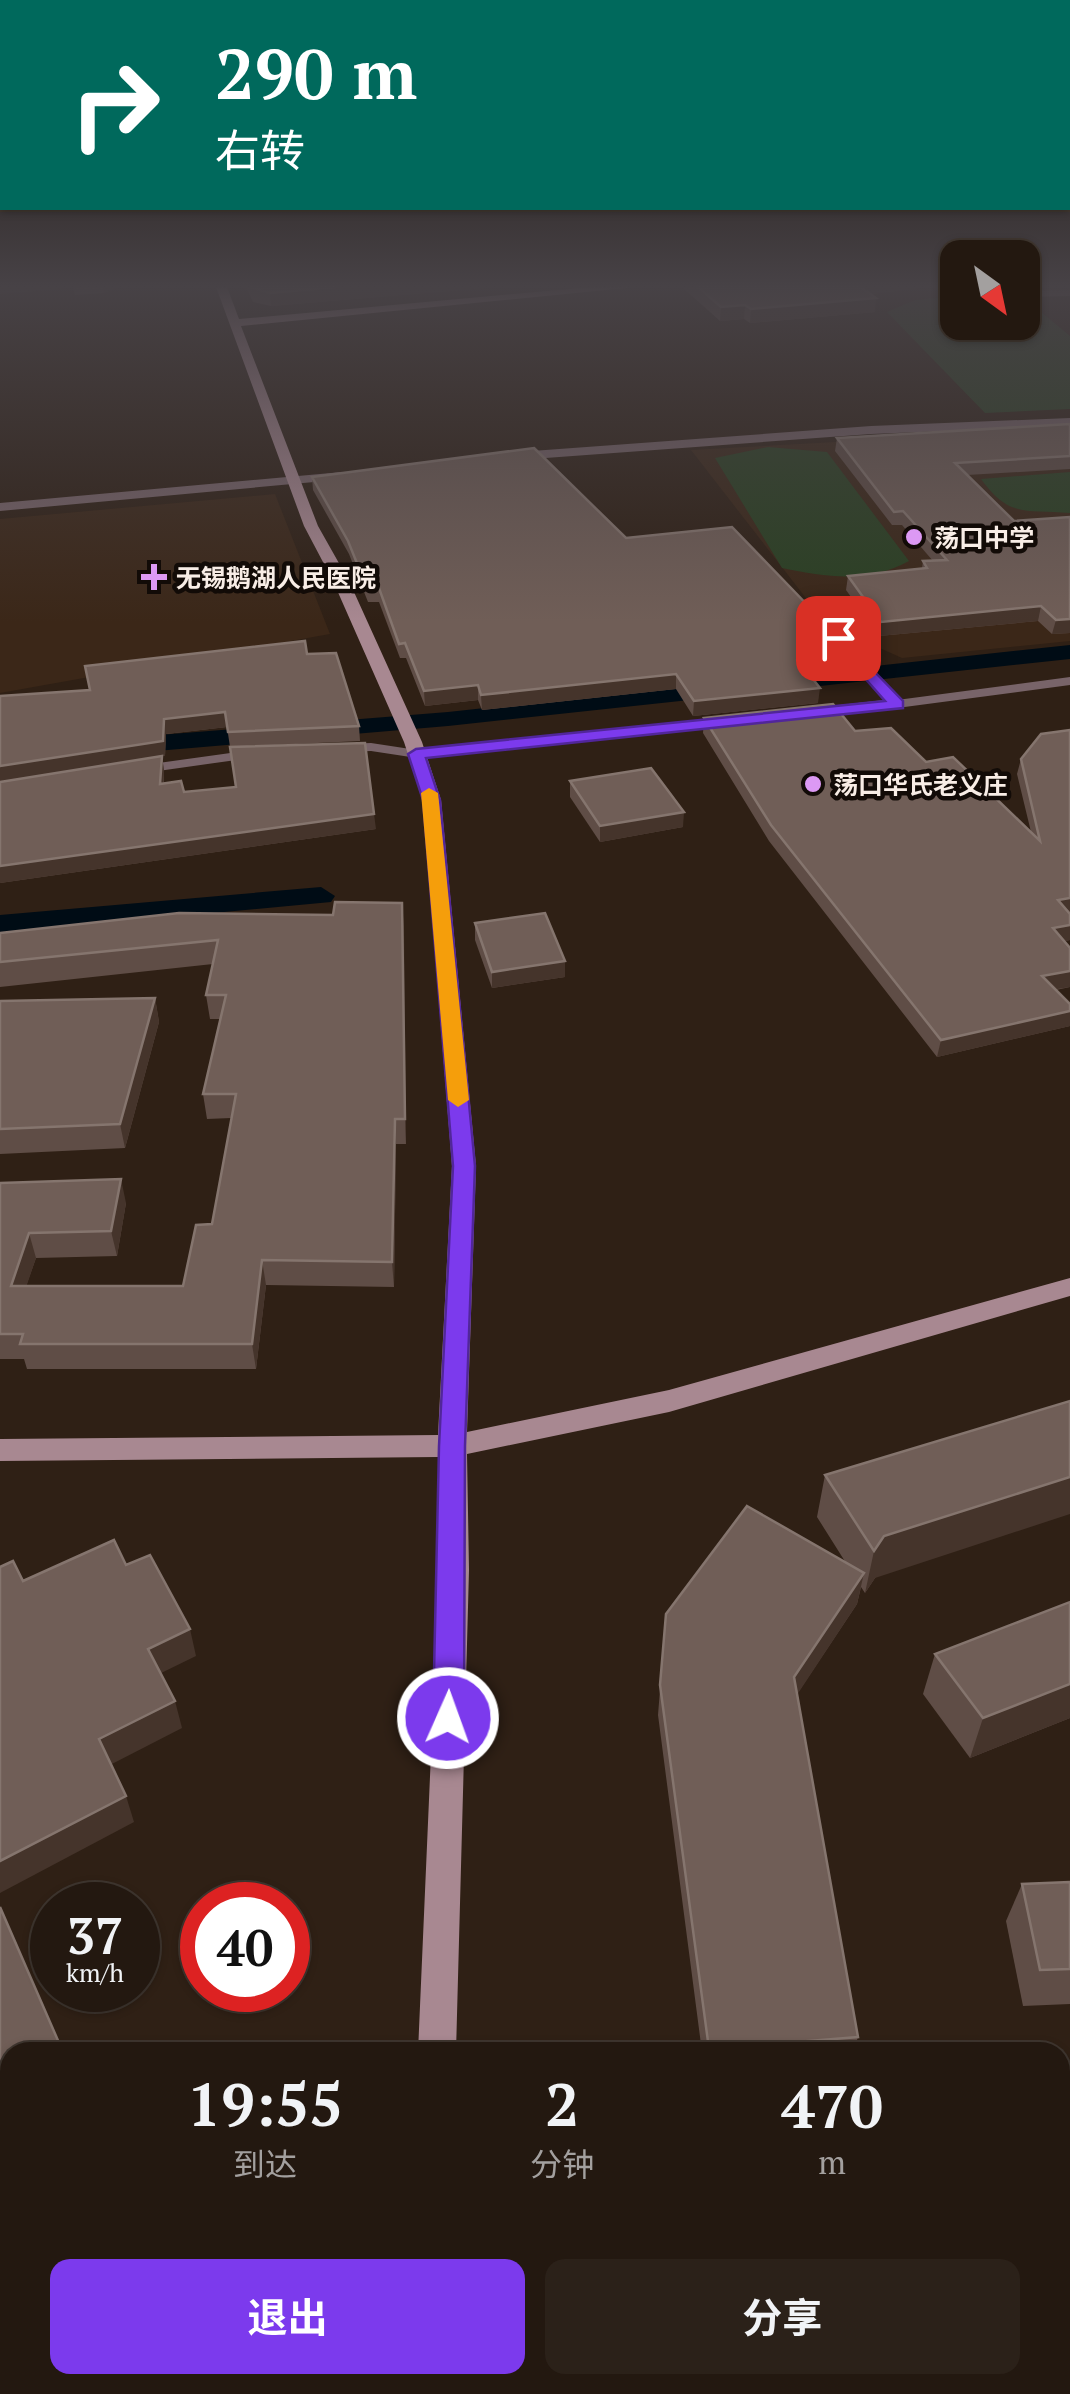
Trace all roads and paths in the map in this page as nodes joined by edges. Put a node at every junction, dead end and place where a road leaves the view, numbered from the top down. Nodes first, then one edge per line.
1 (262, 399) edge
2 (1070, 422) edge
3 (492, 458) edge
4 (353, 474) edge
5 (294, 481) junction
6 (0, 507) edge
7 (838, 638) edge
8 (1070, 681) edge
9 (897, 704) junction
10 (414, 748) junction
11 (335, 749) edge
12 (262, 753) edge
13 (131, 770) edge
14 (1070, 1287) edge
15 (452, 1446) junction
16 (0, 1450) edge
17 (437, 2042) edge

1 - 5 street
2 - 3 street
4 - 5 street
5 - 6 street
5 - 10 street
7 - 9 street
8 - 9 lane
9 - 10 street
10 - 11 lane
10 - 15 street
12 - 13 lane
14 - 15 street
15 - 16 street
15 - 17 street

